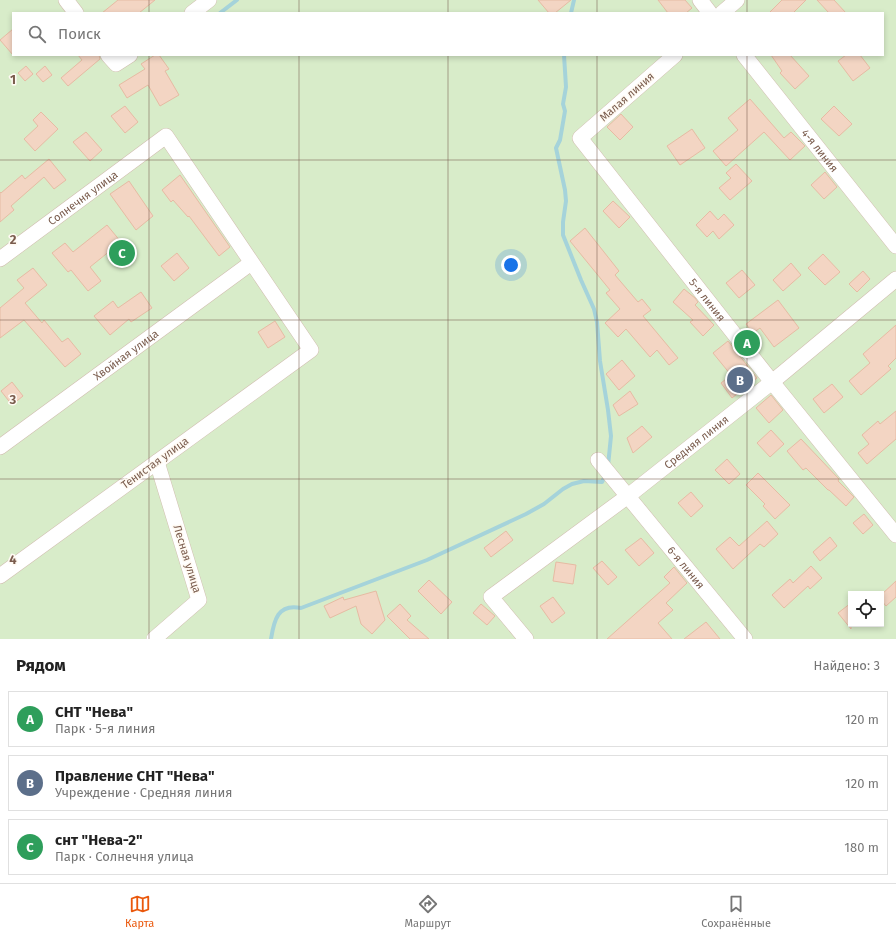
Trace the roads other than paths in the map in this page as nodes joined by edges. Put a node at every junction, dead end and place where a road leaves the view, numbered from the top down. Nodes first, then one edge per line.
1 (66, 0) edge
2 (208, 0) edge
3 (700, 0) edge
4 (737, 0) edge
5 (75, 12) edge
6 (193, 12) edge
7 (709, 12) edge
8 (723, 12) edge
9 (109, 56) edge
10 (128, 56) edge
11 (674, 56) edge
12 (745, 56) edge
13 (580, 138) joint
14 (896, 246) edge
15 (0, 259) edge
16 (251, 263) junction
17 (896, 279) edge
18 (772, 382) junction
19 (0, 447) edge
20 (157, 462) junction
21 (603, 466) dead end
22 (631, 494) junction
23 (896, 535) edge
24 (0, 576) edge
25 (154, 639) edge
26 (526, 639) edge
27 (745, 639) edge
28 (755, 639) edge

1 - 5 street
2 - 6 street
3 - 7 street
4 - 8 street
9 - 10 street
11 - 13 street, Малая линия
12 - 14 street, 4-я линия
13 - 18 street, 5-я линия
15 - 16 street, Солнечня улица
16 - 19 street, Хвойная улица
16 - 20 street, Тенистая улица
17 - 18 street, Средняя линия
18 - 22 street, Средняя линия
18 - 23 street, 5-я линия
20 - 24 street, Тенистая улица
20 - 25 street, Лесная улица
21 - 22 street
22 - 26 street, Средняя линия
22 - 27 street, 6-я линия
22 - 28 street

